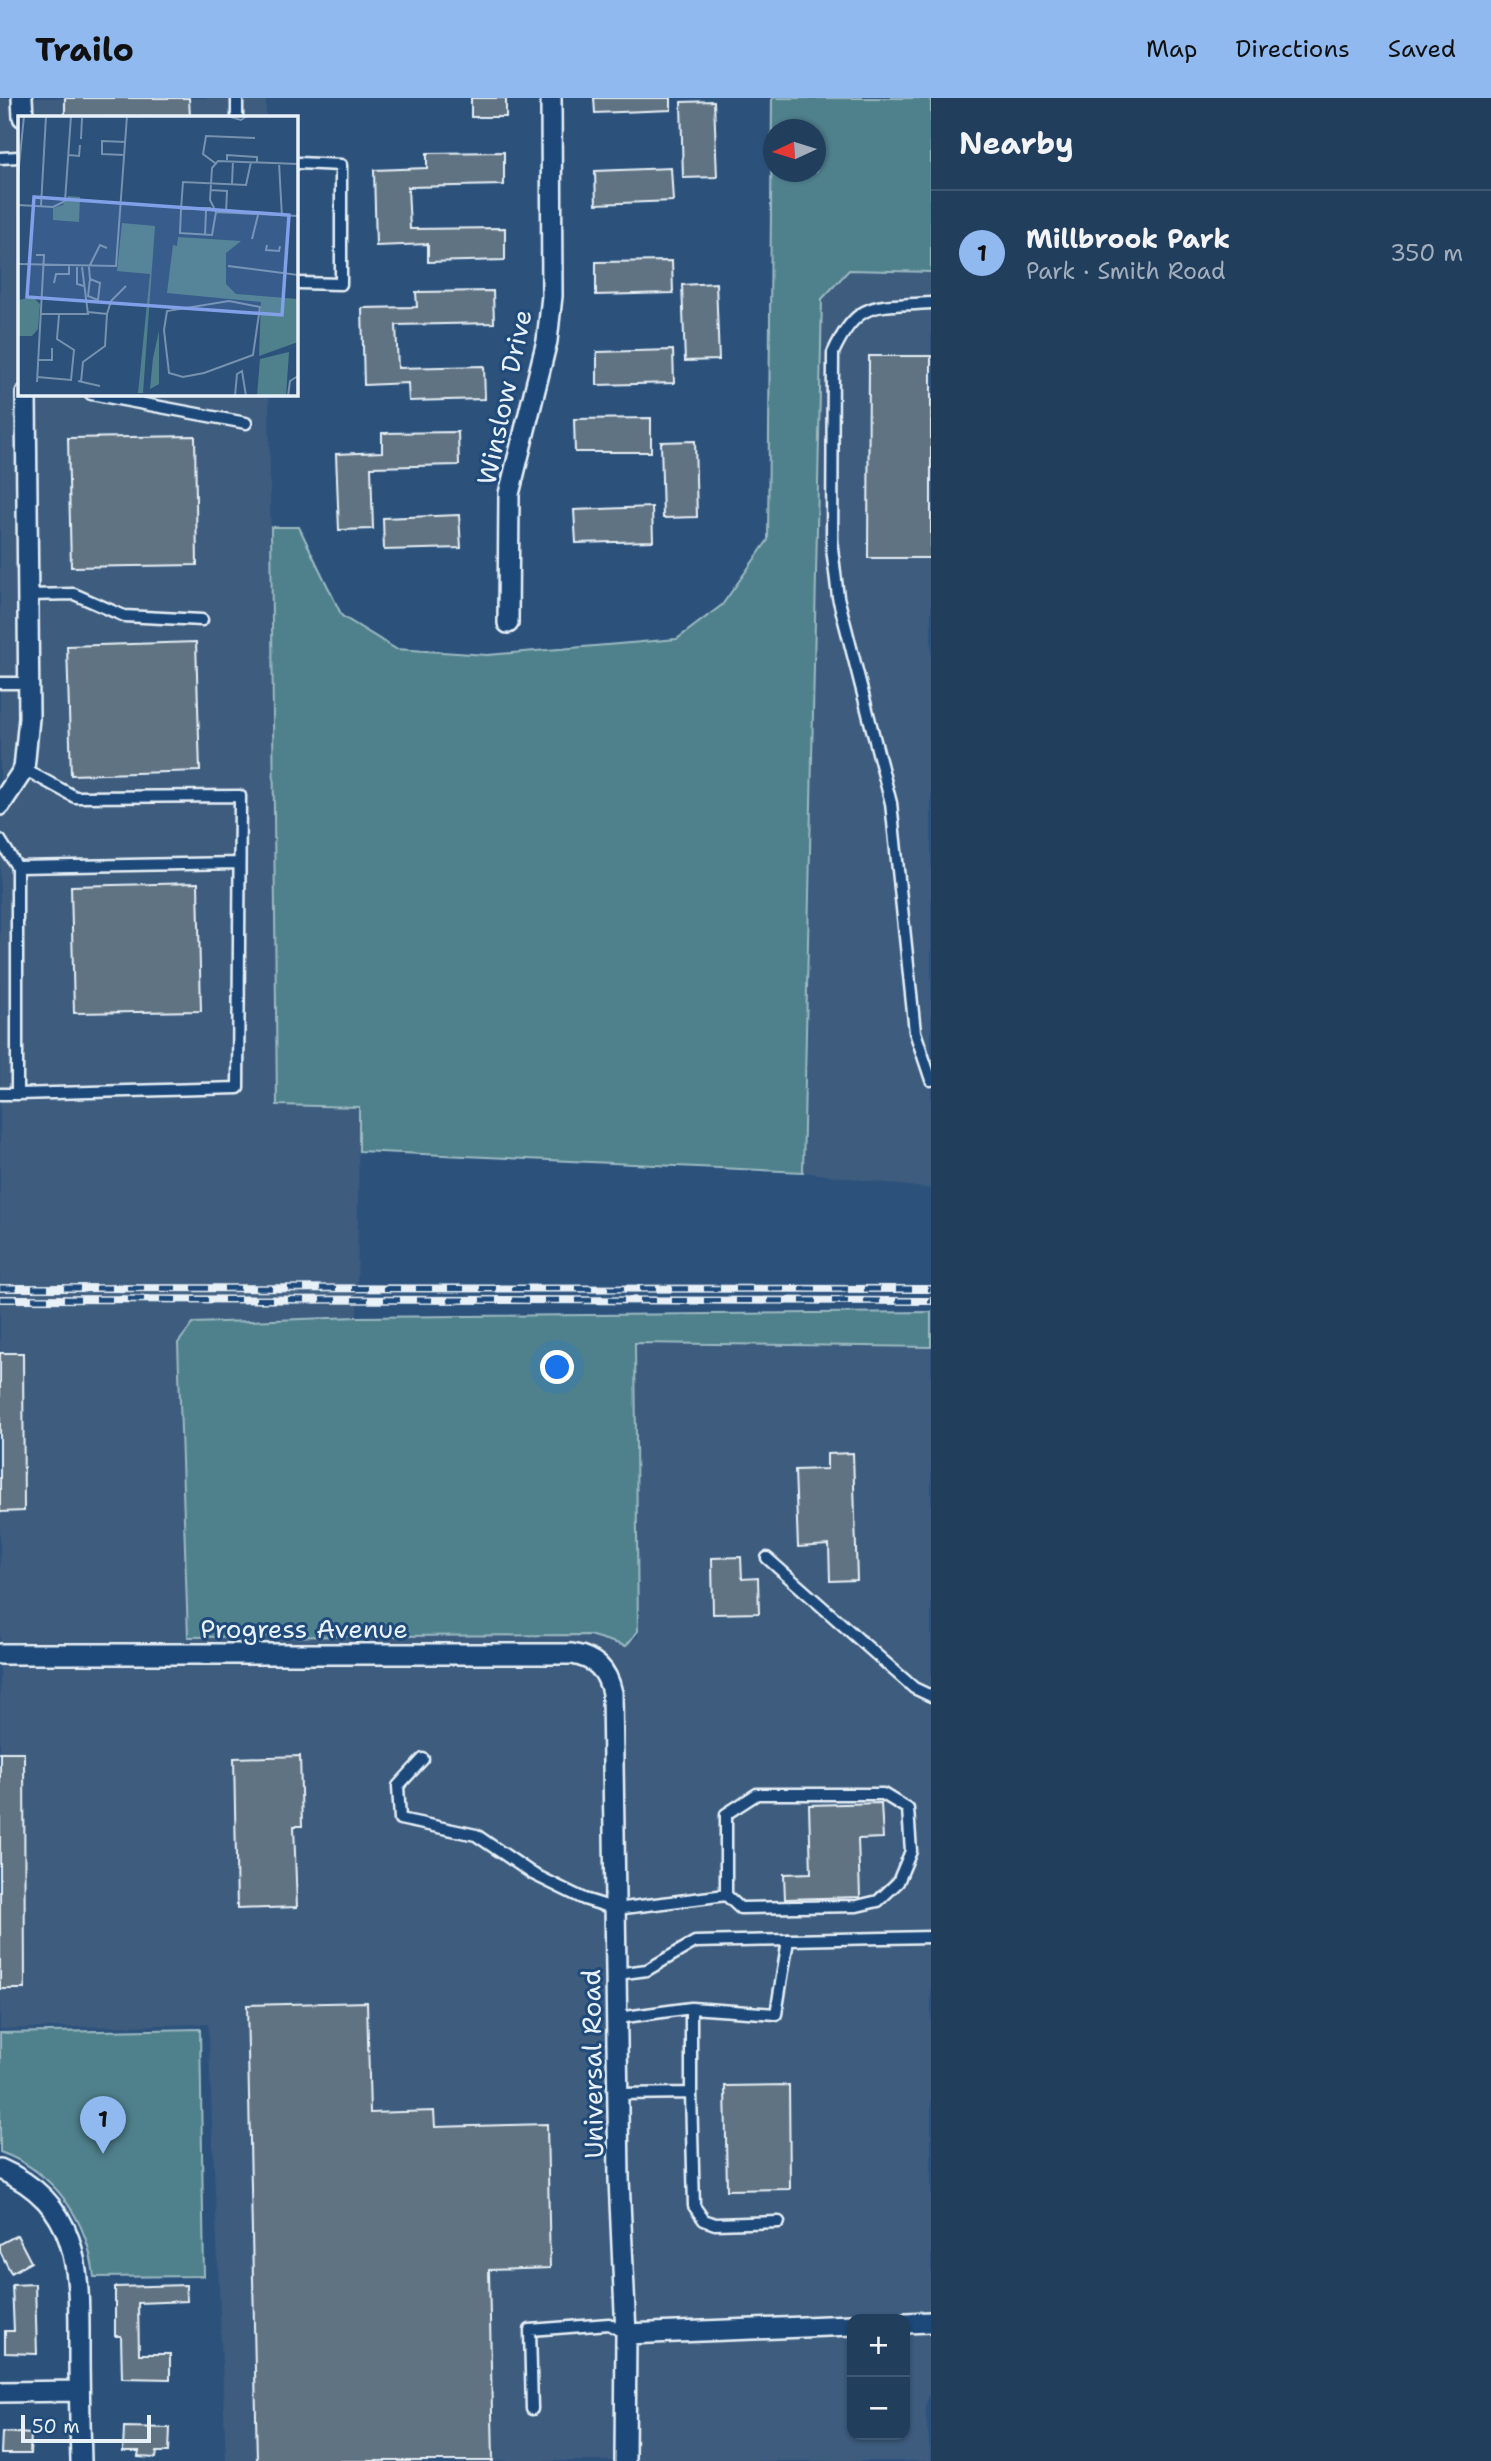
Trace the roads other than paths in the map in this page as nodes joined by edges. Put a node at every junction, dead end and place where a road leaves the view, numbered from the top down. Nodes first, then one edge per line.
1 (22, 98) edge
2 (237, 98) edge
3 (551, 98) edge
4 (23, 116) edge
5 (237, 116) edge
6 (18, 157) edge
7 (0, 159) edge
8 (298, 163) dead end
9 (298, 283) dead end
10 (931, 303) edge
11 (26, 396) edge
12 (102, 396) edge
13 (246, 423) dead end
14 (28, 596) junction
15 (202, 620) dead end
16 (508, 622) dead end
17 (0, 683) edge
18 (29, 683) junction
19 (24, 769) junction
20 (0, 805) edge
21 (0, 840) edge
22 (239, 863) junction
23 (17, 866) junction
24 (931, 1080) edge
25 (0, 1094) edge
26 (17, 1094) junction
27 (767, 1558) dead end
28 (0, 1654) edge
29 (603, 1669) joint
30 (931, 1696) edge
31 (423, 1759) dead end
32 (726, 1895) junction
33 (616, 1909) junction
34 (931, 1937) edge
35 (788, 1940) junction
36 (617, 1974) junction
37 (691, 2008) junction
38 (618, 2018) junction
39 (691, 2093) junction
40 (618, 2094) junction
41 (0, 2169) edge
42 (779, 2222) dead end
43 (931, 2322) edge
44 (910, 2323) edge
45 (847, 2325) edge
46 (625, 2334) junction
47 (79, 2390) junction
48 (0, 2392) edge
49 (532, 2409) dead end
50 (81, 2461) edge
51 (625, 2461) edge

1 - 4 street
2 - 5 lane
3 - 16 street, Winslow Drive
6 - 7 lane
8 - 9 lane
10 - 24 lane
11 - 14 street
12 - 13 lane
14 - 15 lane
14 - 18 street
17 - 18 lane
18 - 19 street
19 - 20 street
19 - 22 lane
21 - 23 lane
22 - 23 lane
22 - 26 lane
23 - 26 lane
25 - 26 lane
27 - 30 lane
28 - 29 street, Progress Avenue
29 - 33 street, Universal Road
31 - 33 lane
32 - 32 lane
32 - 33 lane
33 - 36 street, Universal Road
34 - 35 lane
35 - 36 lane
35 - 37 lane
36 - 38 street, Universal Road
37 - 38 lane
37 - 39 lane
38 - 40 street, Universal Road
39 - 40 lane
39 - 42 lane
40 - 46 street, Universal Road
41 - 47 street
43 - 44 street
45 - 46 street
46 - 49 lane
46 - 51 street, Universal Road
47 - 48 street
47 - 50 street

